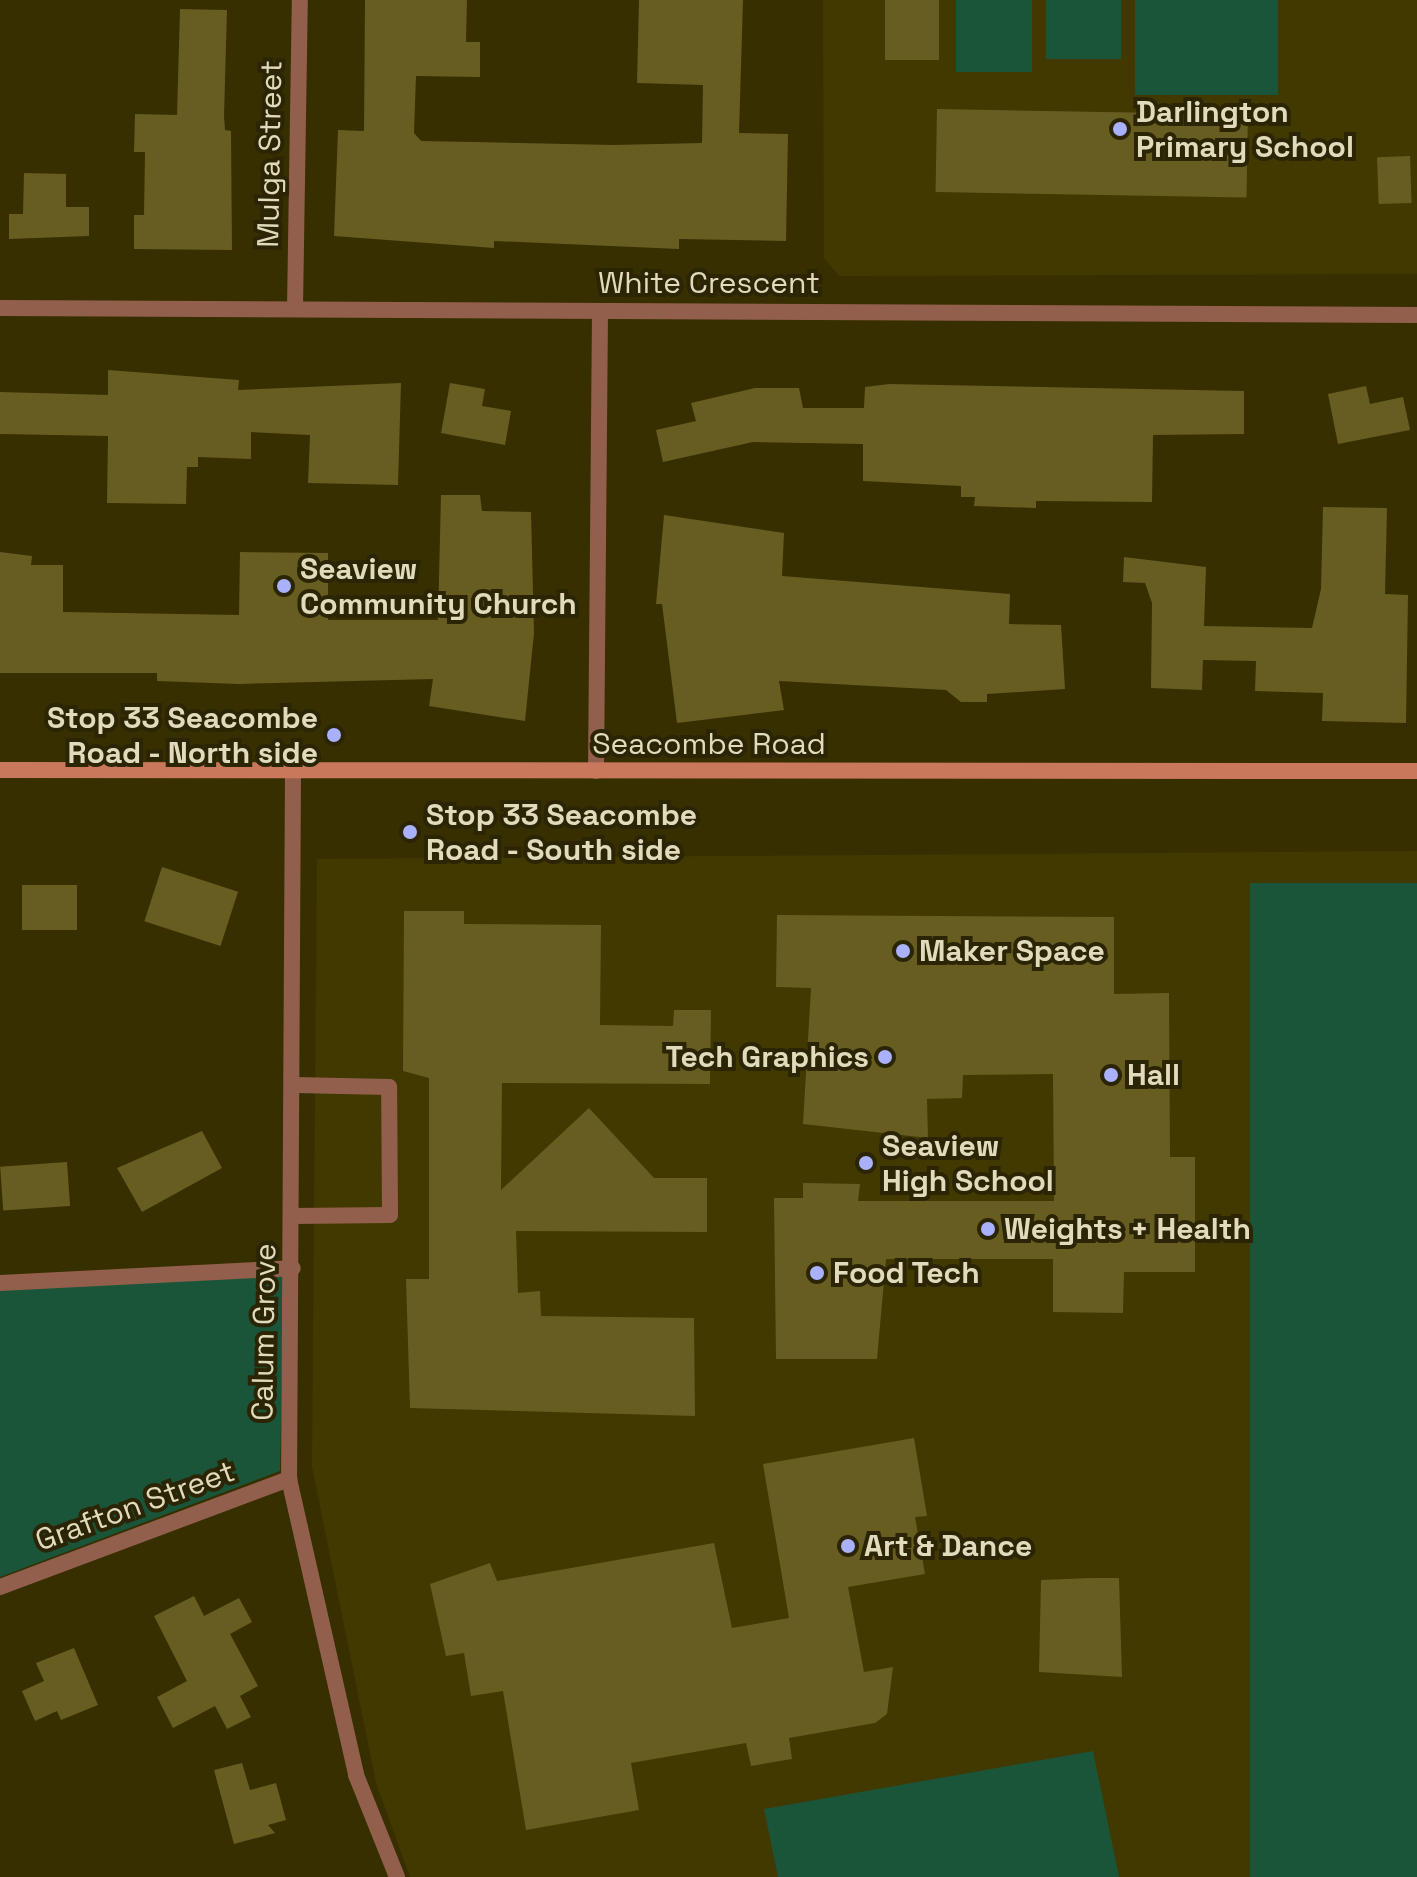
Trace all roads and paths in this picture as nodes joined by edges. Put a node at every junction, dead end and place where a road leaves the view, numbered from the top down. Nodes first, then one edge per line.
1 (300, 0) edge
2 (0, 308) edge
3 (295, 308) junction
4 (600, 311) junction
5 (1417, 315) edge
6 (0, 770) edge
7 (293, 771) junction
8 (596, 771) junction
9 (1417, 771) edge
10 (294, 1085) junction
11 (293, 1216) junction
12 (293, 1268) junction
13 (0, 1283) edge
14 (289, 1479) junction
15 (0, 1587) edge
16 (397, 1877) edge

1 - 3 street, Mulga Street
2 - 3 street, White Crescent
3 - 4 street, White Crescent
4 - 5 street, White Crescent
4 - 8 street
6 - 7 main road, Seacombe Road
7 - 8 main road, Seacombe Road
7 - 10 street, Calum Grove
8 - 9 main road, Seacombe Road
10 - 11 street, Calum Grove
10 - 11 street
11 - 12 street, Calum Grove
12 - 13 street
12 - 14 street, Calum Grove
14 - 15 street, Grafton Street
14 - 16 street, Calum Grove

